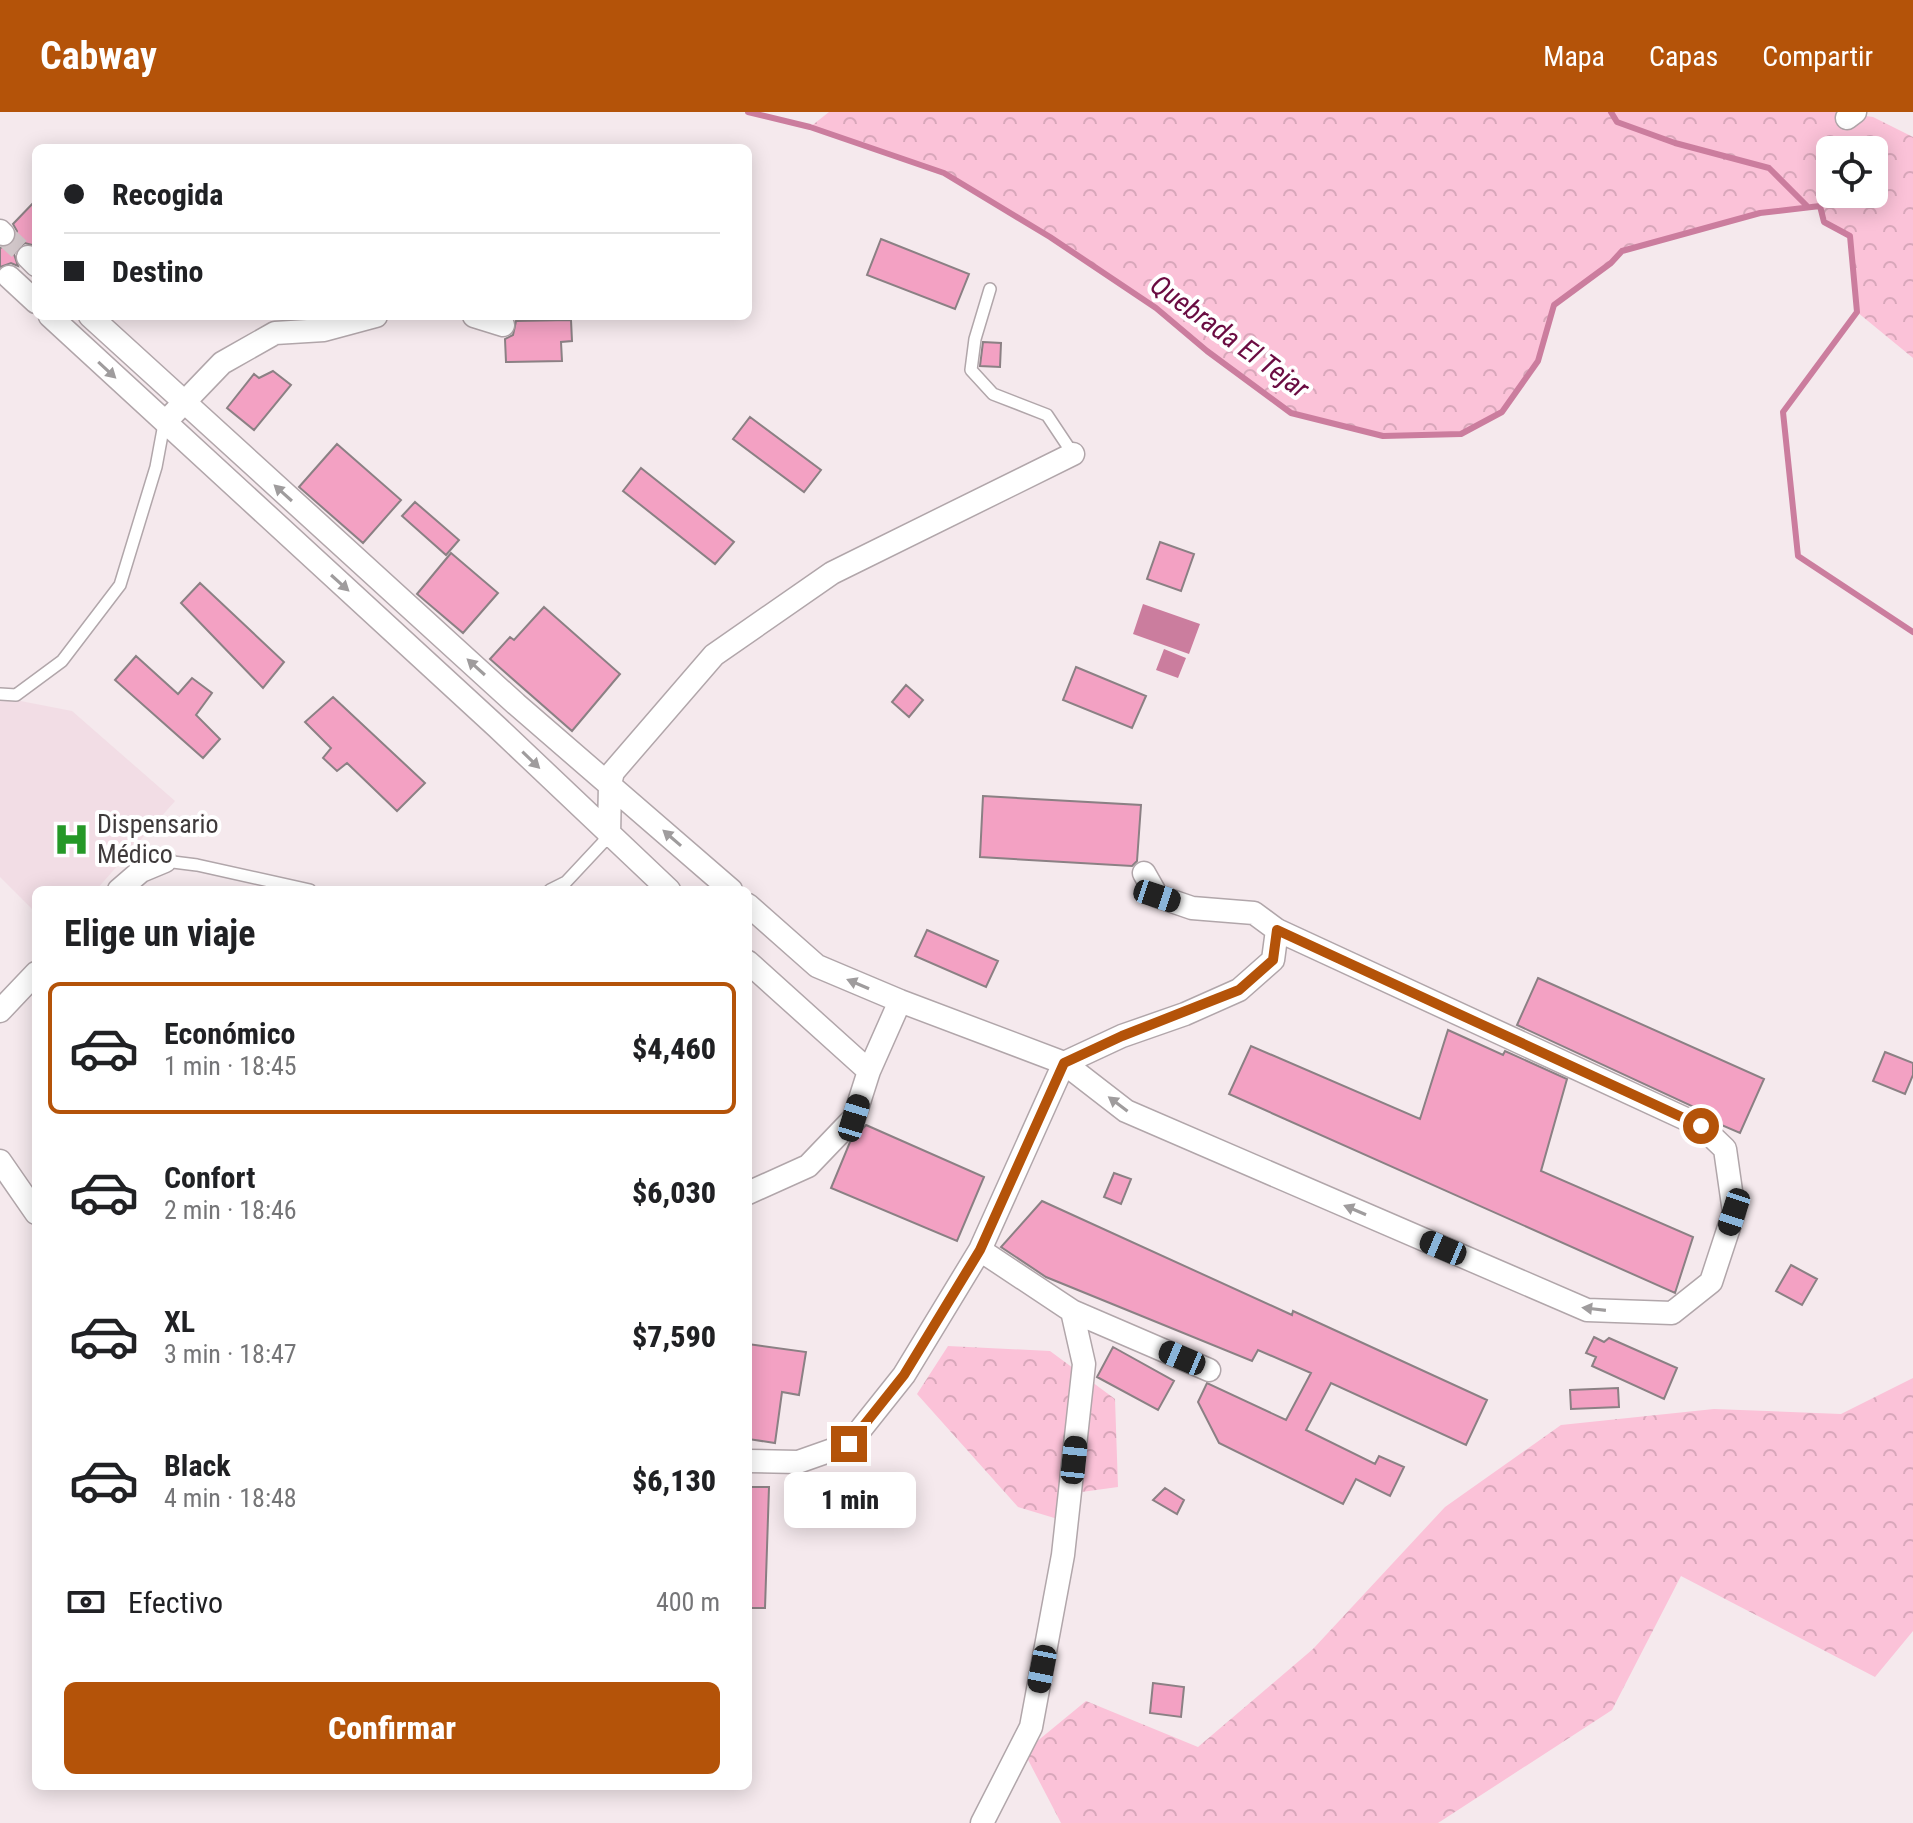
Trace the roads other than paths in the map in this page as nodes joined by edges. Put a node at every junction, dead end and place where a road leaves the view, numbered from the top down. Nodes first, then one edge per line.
1 (9, 277) dead end
2 (990, 289) dead end
3 (32, 298) edge
4 (54, 320) edge
5 (94, 320) edge
6 (361, 320) edge
7 (487, 320) edge
8 (503, 325) dead end
9 (183, 403) junction
10 (164, 424) junction
11 (1073, 454) joint
12 (0, 694) edge
13 (516, 704) junction
14 (497, 727) junction
15 (610, 784) junction
16 (609, 836) junction
17 (165, 861) joint
18 (1144, 873) dead end
19 (124, 886) edge
20 (292, 886) edge
21 (558, 886) edge
22 (665, 886) edge
23 (726, 886) edge
24 (752, 909) edge
25 (1277, 930) junction
26 (752, 966) edge
27 (32, 977) edge
28 (900, 1001) junction
29 (0, 1011) edge
30 (1064, 1063) junction
31 (869, 1071) junction
32 (0, 1161) edge
33 (752, 1191) edge
34 (32, 1207) edge
35 (980, 1250) junction
36 (1072, 1311) junction
37 (1209, 1370) dead end
38 (752, 1461) edge
39 (986, 1818) edge

1 - 3 street
2 - 11 lane
4 -> 10 street
5 - 9 street
6 - 9 street
7 - 8 street
9 - 10 street
13 -> 9 street
10 - 12 lane
10 -> 14 street
11 - 15 street
13 - 14 street
13 - 15 street
14 -> 16 street
15 - 16 street
23 -> 15 street
16 - 21 lane
16 - 22 street
17 - 19 street
17 - 20 lane
18 - 25 street
28 -> 24 street
25 - 30 street
25 -> 30 street
26 - 31 street
27 - 29 street
28 - 30 street
28 - 31 street
30 - 35 street
31 - 33 street
32 - 34 street
35 - 36 street
35 - 38 street
36 - 37 street
36 - 39 street

